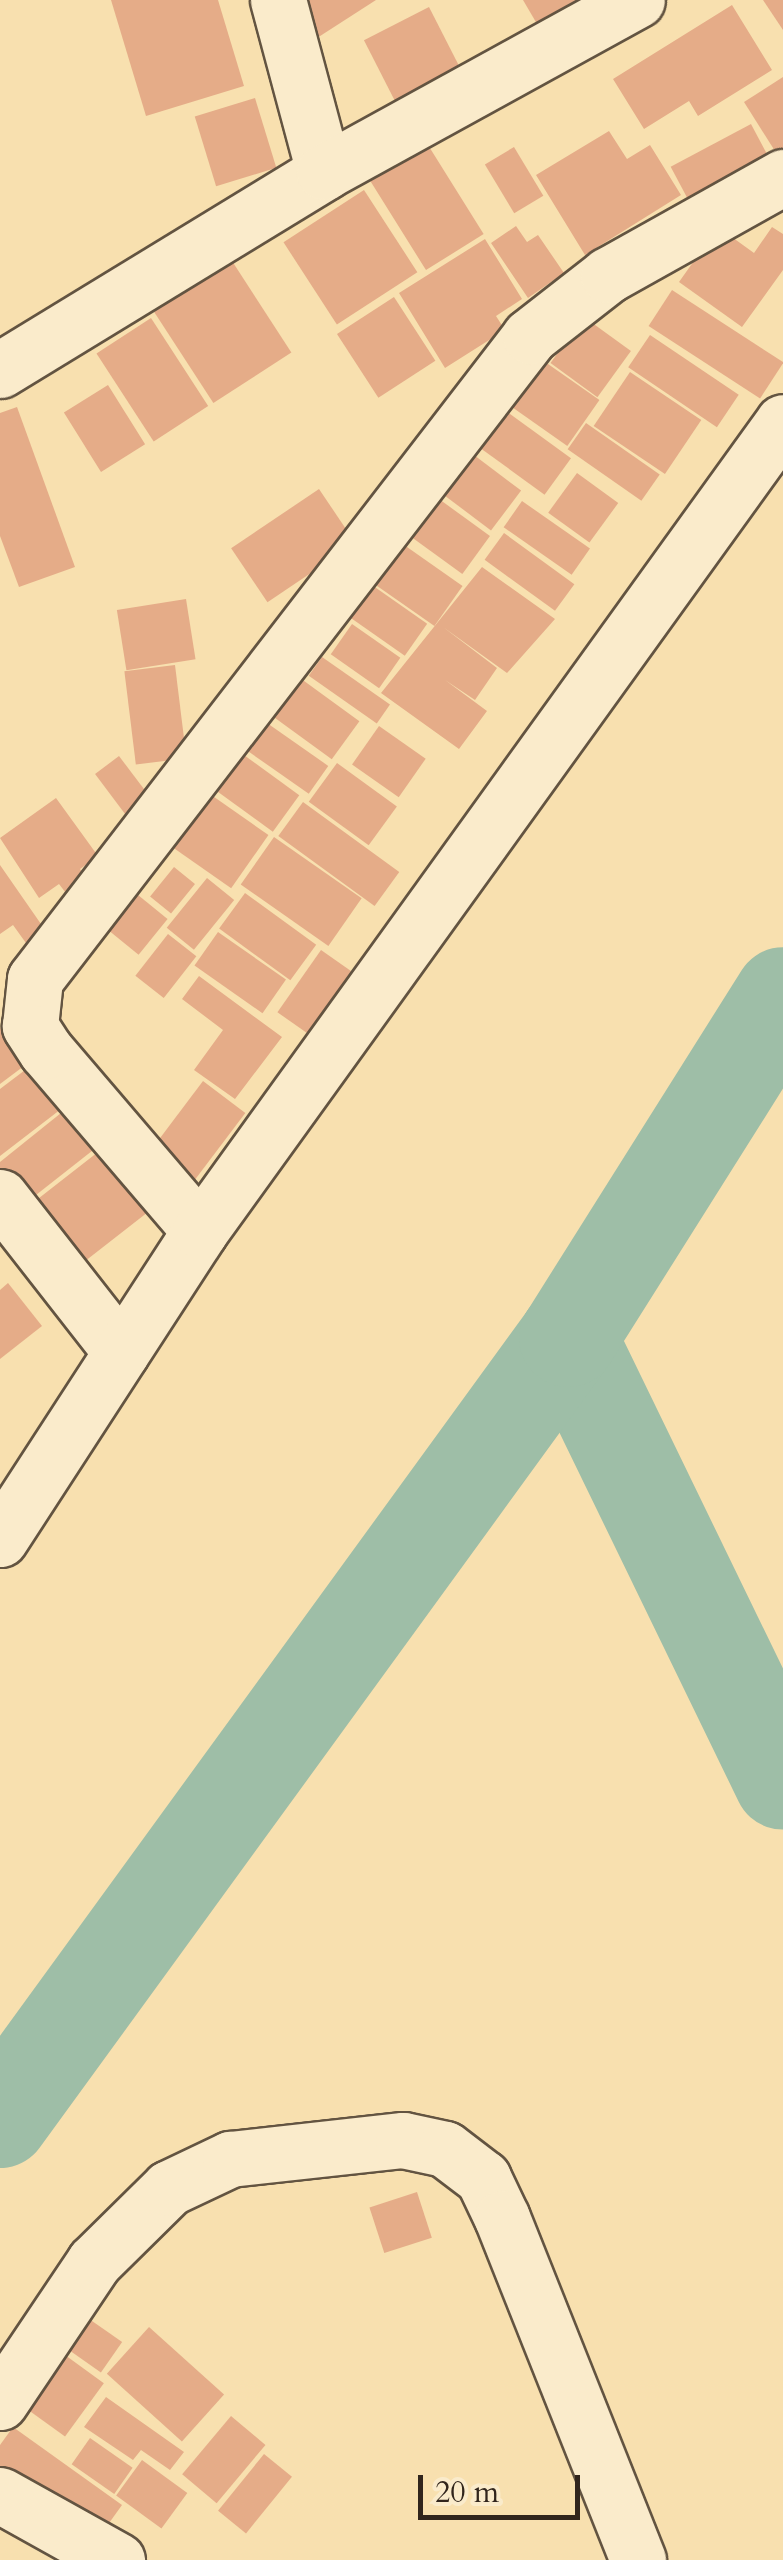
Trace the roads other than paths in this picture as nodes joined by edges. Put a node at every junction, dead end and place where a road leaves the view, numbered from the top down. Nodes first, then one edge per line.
1 (278, 0) edge
2 (638, 0) edge
3 (324, 172) junction
4 (783, 177) edge
5 (0, 370) edge
6 (783, 422) edge
7 (0, 1197) edge
8 (200, 1230) junction
9 (121, 1352) junction
10 (0, 1539) edge
11 (0, 2402) edge
12 (0, 2495) edge
13 (117, 2560) edge
14 (638, 2560) edge

1 - 3 street
2 - 3 street
3 - 5 street
4 - 8 street
6 - 8 street
7 - 9 street
8 - 9 street
9 - 10 street
11 - 14 street
12 - 13 street

